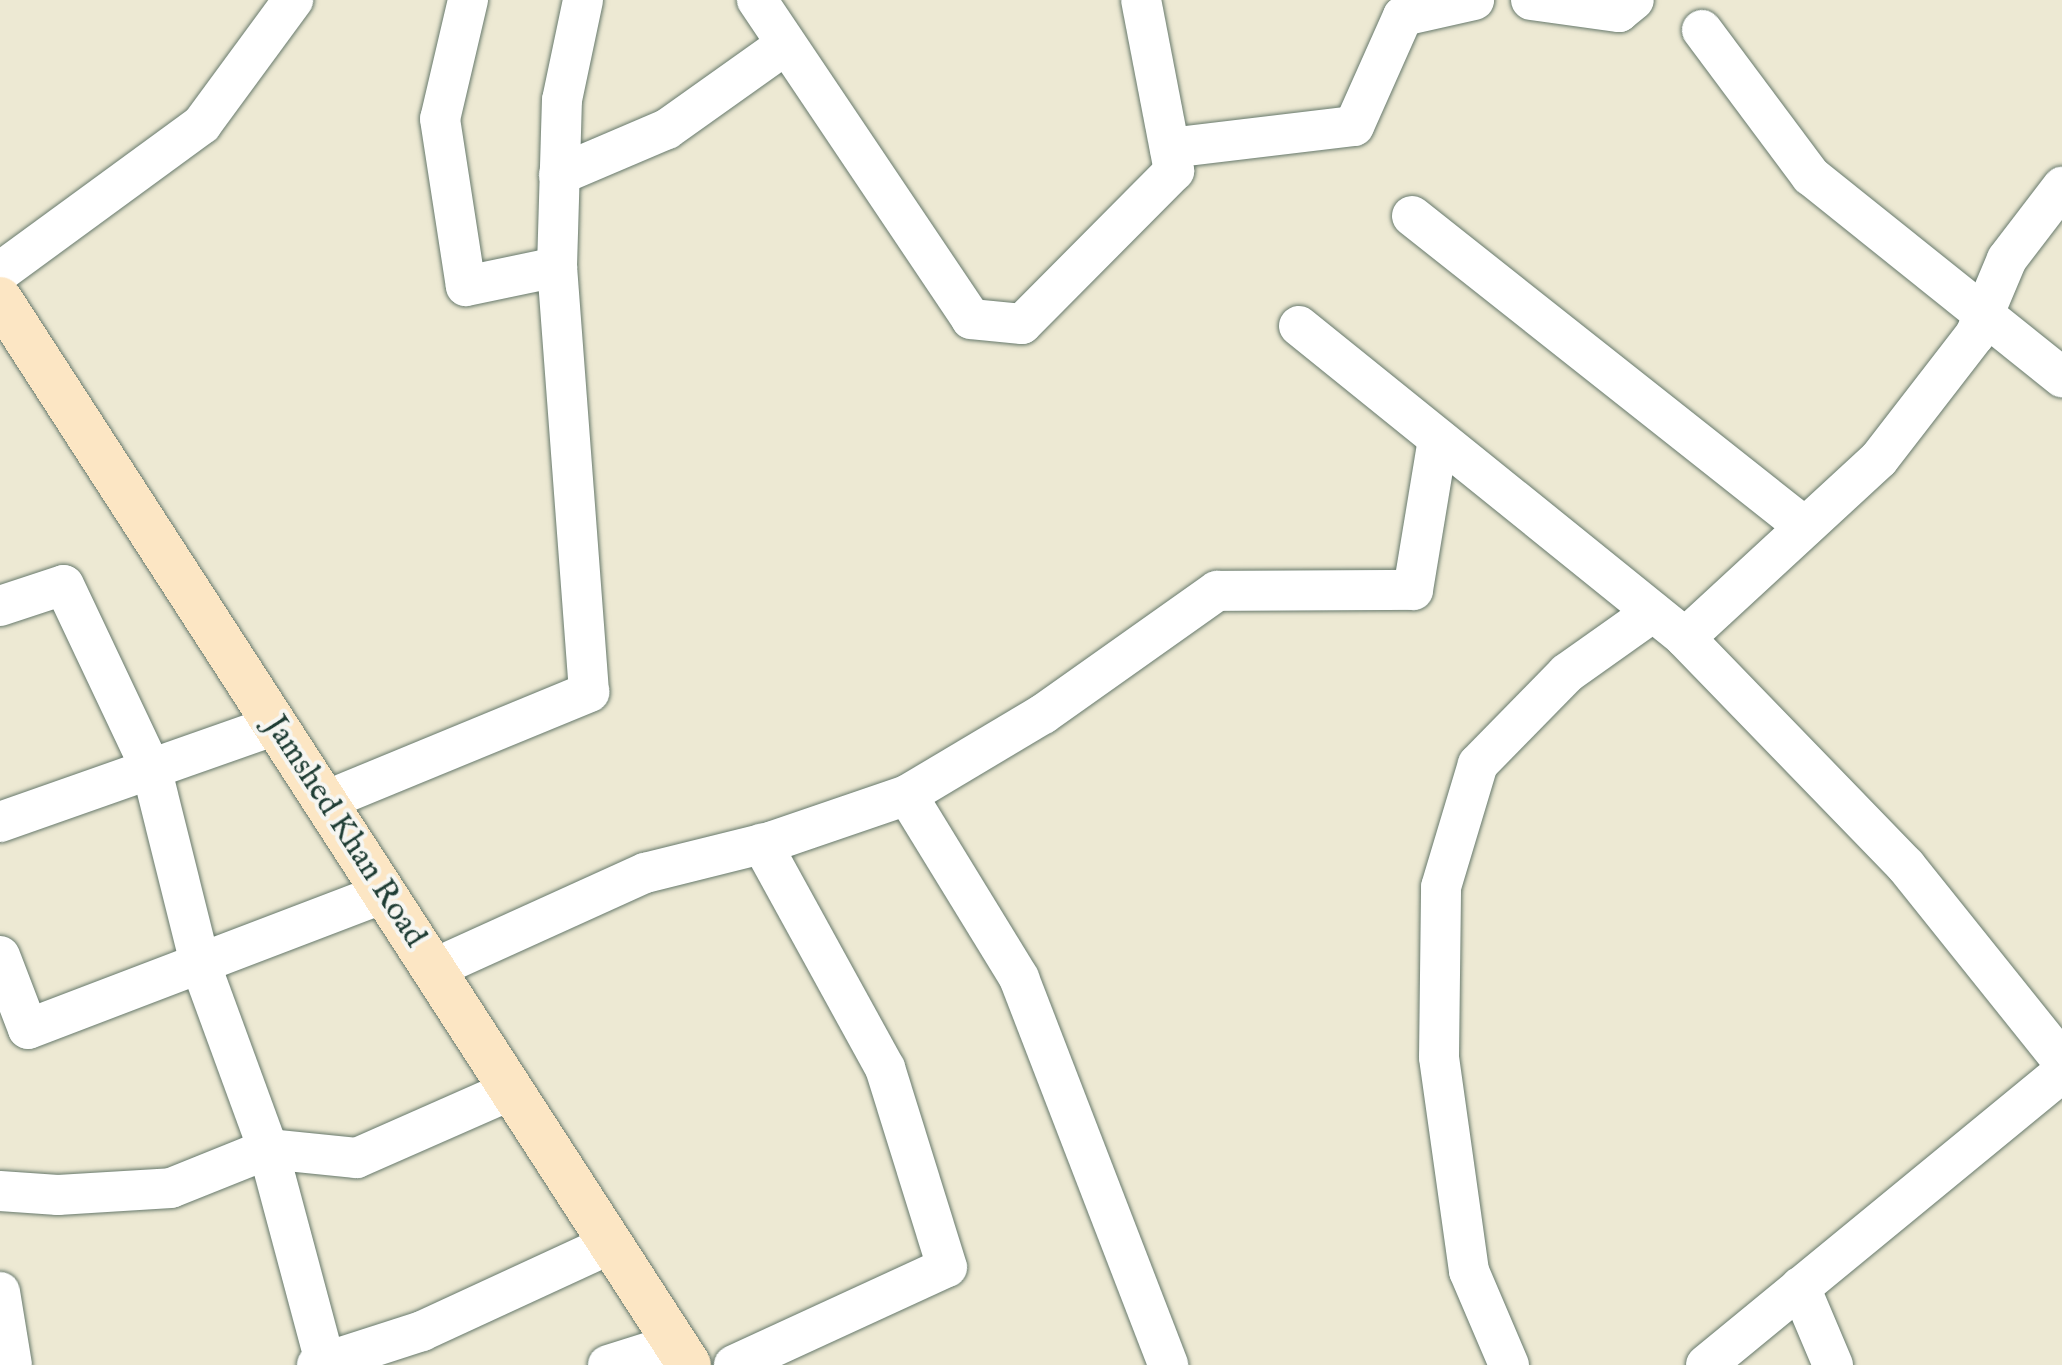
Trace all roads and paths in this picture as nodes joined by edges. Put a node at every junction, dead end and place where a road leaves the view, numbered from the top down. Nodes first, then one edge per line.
1 (293, 0) edge
2 (468, 0) edge
3 (583, 0) edge
4 (757, 0) edge
5 (1141, 0) edge
6 (1474, 0) edge
7 (1531, 0) edge
8 (1634, 0) edge
9 (1702, 30) dead end
10 (785, 45) junction
11 (1170, 148) junction
12 (559, 175) junction
13 (2062, 187) edge
14 (1412, 216) dead end
15 (557, 267) junction
16 (0, 272) edge
17 (0, 299) edge
18 (1984, 314) junction
19 (1299, 326) dead end
20 (2062, 377) edge
21 (1438, 439) junction
22 (1805, 527) junction
23 (0, 606) edge
24 (1653, 612) junction
25 (1685, 638) junction
26 (276, 725) junction
27 (152, 771) junction
28 (907, 795) junction
29 (325, 801) junction
30 (0, 822) edge
31 (762, 844) junction
32 (384, 893) junction
33 (0, 956) edge
34 (200, 963) junction
35 (433, 969) junction
36 (2062, 1061) edge
37 (2062, 1073) edge
38 (511, 1090) junction
39 (268, 1149) junction
40 (0, 1191) edge
41 (610, 1244) junction
42 (1800, 1287) junction
43 (0, 1292) edge
44 (682, 1355) edge
45 (321, 1363) edge
46 (12, 1365) edge
47 (608, 1365) edge
48 (734, 1365) edge
49 (1168, 1365) edge
50 (1509, 1365) edge
51 (1706, 1365) edge
52 (1833, 1365) edge

1 - 16 street
2 - 15 street
3 - 12 street
4 - 10 street
5 - 11 street
6 - 11 street
7 - 8 street
9 - 18 street
10 - 11 street
10 - 12 street
12 - 15 street
13 - 18 street
14 - 22 street
15 - 29 street
17 - 26 street, Jamshed Khan Road
18 - 20 street
18 - 22 street
19 - 21 street
21 - 24 street
21 - 28 street
22 - 25 street
23 - 27 street
24 - 25 street
24 - 50 street
25 - 36 street
26 - 27 street
26 - 29 street, Jamshed Khan Road
27 - 30 street
27 - 34 street
28 - 31 street
28 - 49 street
29 - 32 street, Jamshed Khan Road
31 - 35 street
31 - 48 street
32 - 34 street
32 - 35 street, Jamshed Khan Road
33 - 34 street
34 - 39 street
35 - 38 street, Jamshed Khan Road
37 - 42 street
38 - 39 street
38 - 41 street, Jamshed Khan Road
39 - 40 street
39 - 45 street
41 - 44 street, Jamshed Khan Road
41 - 45 street
42 - 51 street
42 - 52 street
43 - 46 street
44 - 47 street

